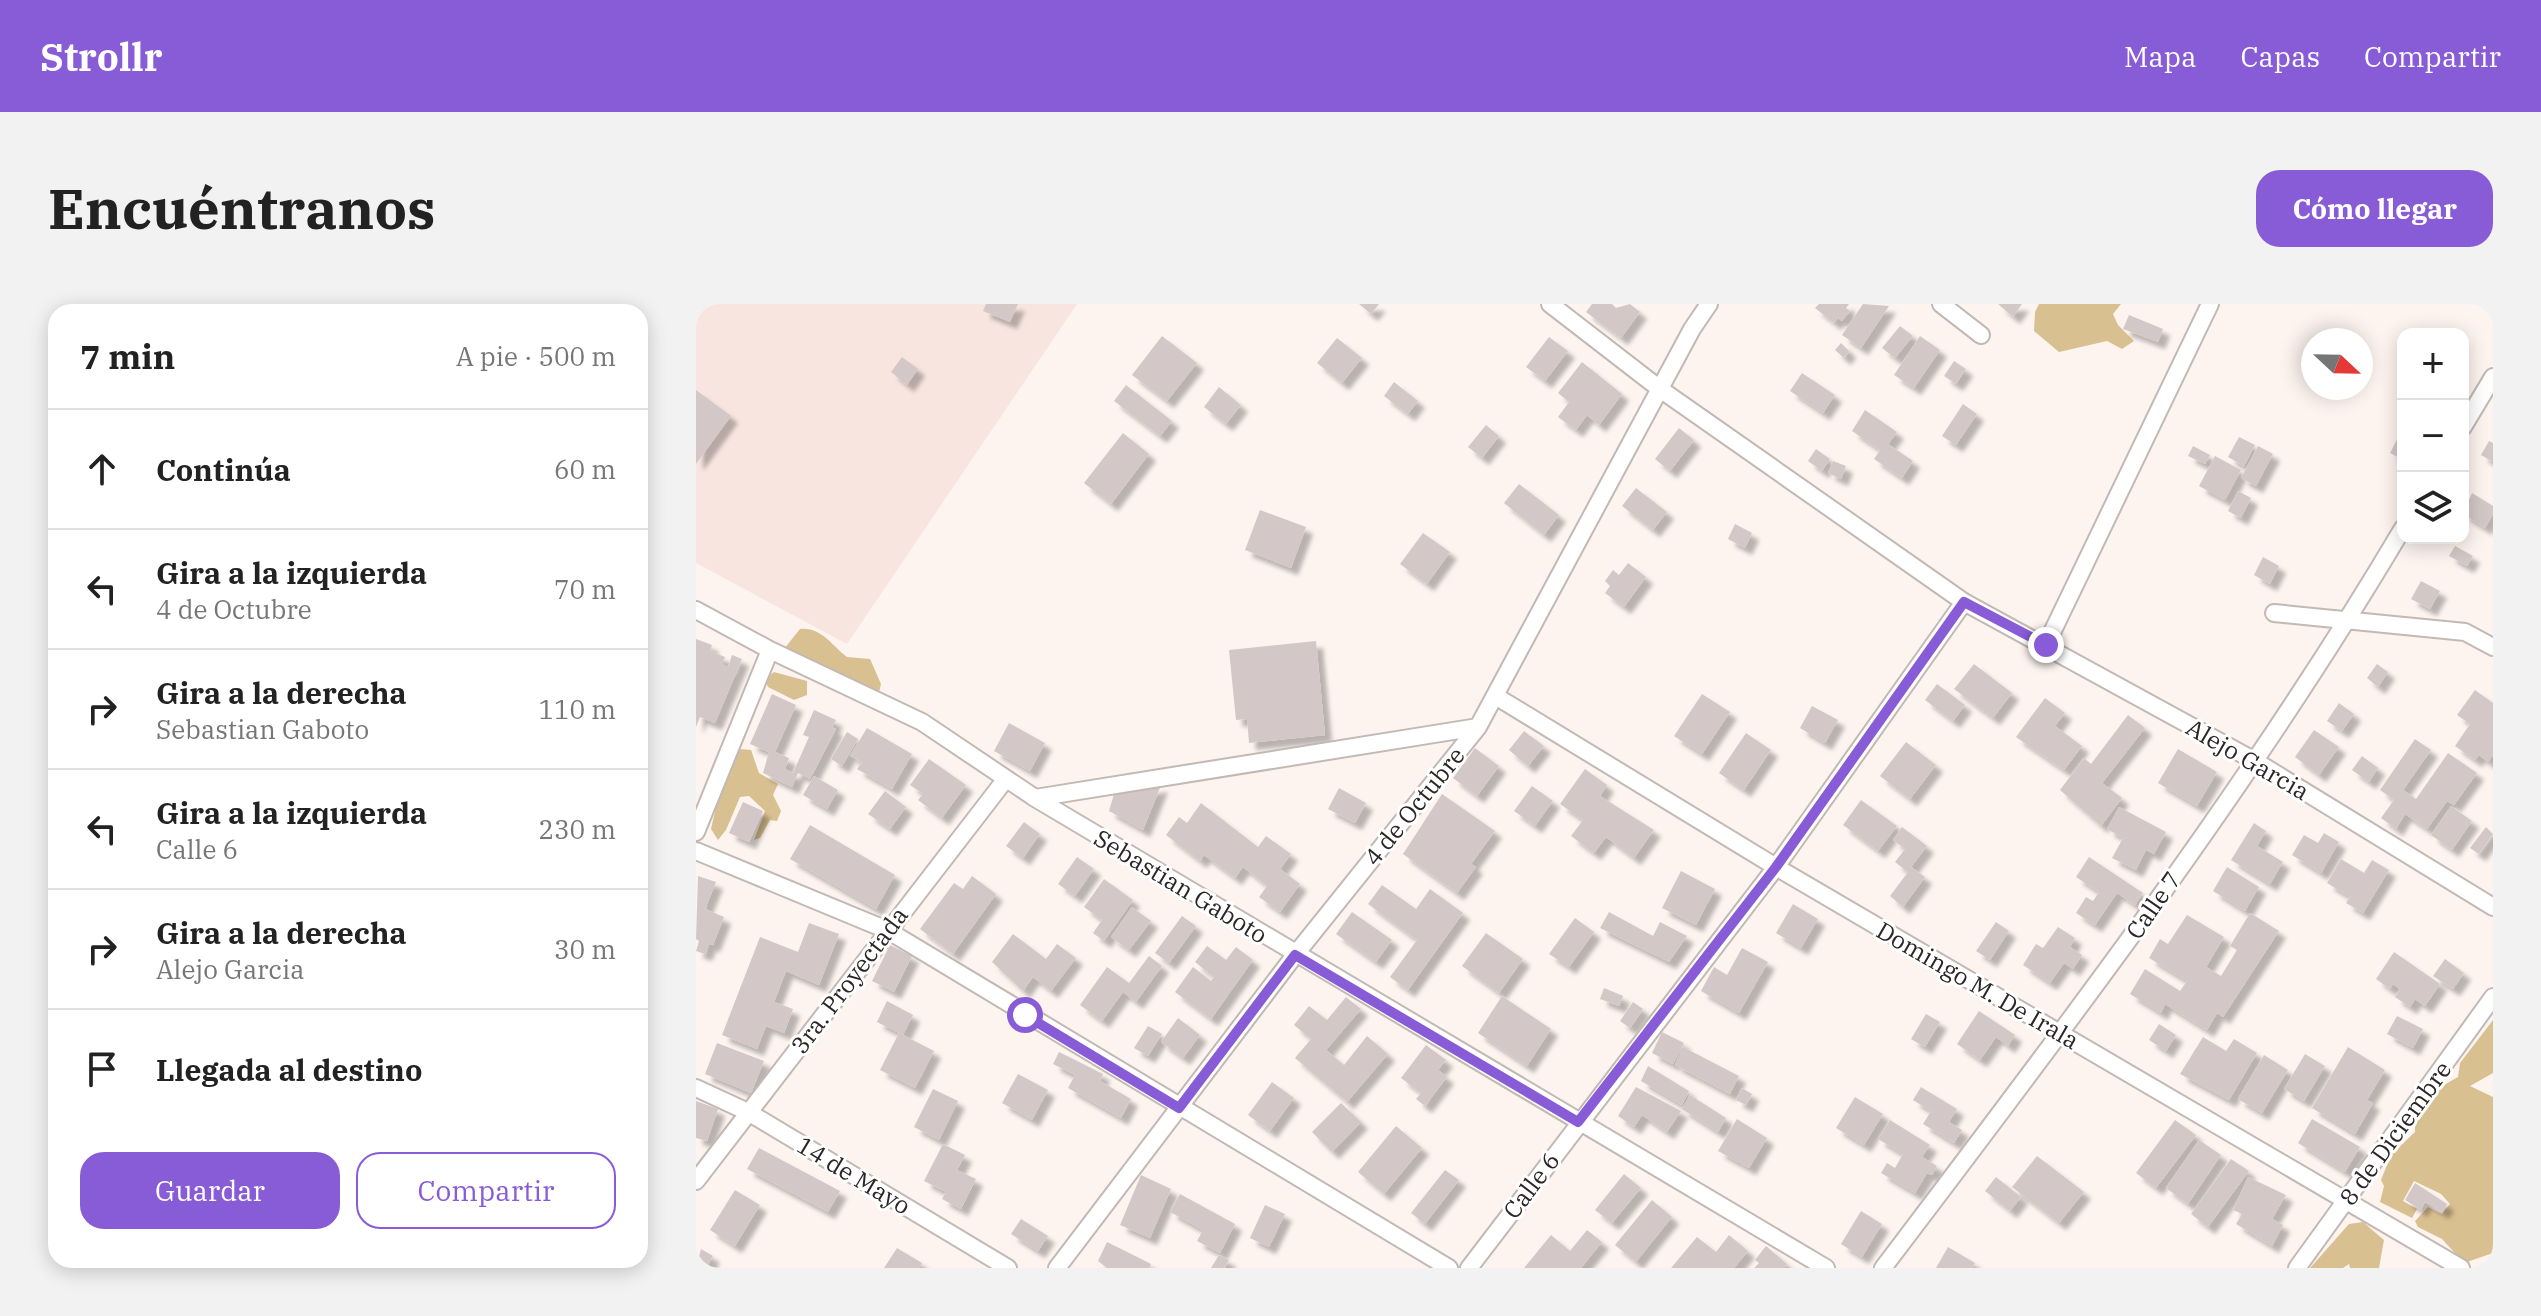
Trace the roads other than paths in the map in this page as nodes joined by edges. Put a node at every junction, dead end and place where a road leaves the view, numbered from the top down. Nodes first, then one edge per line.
1 (1550, 304) edge
2 (1709, 304) edge
3 (1941, 304) edge
4 (2210, 304) edge
5 (1981, 335) dead end
6 (2492, 381) edge
7 (1660, 389) junction
8 (2469, 417) edge
9 (2397, 538) edge
10 (1964, 602) junction
11 (696, 610) edge
12 (2274, 613) dead end
13 (2347, 623) junction
14 (2046, 645) junction
15 (2493, 647) edge
16 (770, 650) junction
17 (1497, 697) junction
18 (1478, 727) junction
19 (2255, 761) junction
20 (1005, 780) junction
21 (1035, 798) junction
22 (696, 832) edge
23 (696, 851) edge
24 (1776, 867) junction
25 (2493, 907) edge
26 (887, 930) junction
27 (1295, 955) junction
28 (2493, 997) edge
29 (2061, 1034) junction
30 (696, 1088) edge
31 (1179, 1108) junction
32 (748, 1112) junction
33 (1578, 1122) junction
34 (696, 1181) edge
35 (2347, 1200) junction
36 (1008, 1268) edge
37 (1057, 1268) edge
38 (1449, 1268) edge
39 (1469, 1268) edge
40 (1826, 1268) edge
41 (1883, 1268) edge
42 (2297, 1268) edge
43 (2461, 1268) edge

1 - 7 street, Alejo Garcia
2 - 7 street, 4 de Octubre
3 - 5 street
4 - 14 street
6 - 8 street
7 - 10 street, Alejo Garcia
7 - 17 street, 4 de Octubre
9 - 13 street, Calle 7
10 - 14 street, Alejo Garcia
10 - 24 street, Calle 6
11 - 16 street, Sebastian Gaboto
12 - 13 street
13 - 15 street
13 - 19 street, Calle 7
14 - 19 street, Alejo Garcia
16 - 20 street, Sebastian Gaboto
16 - 22 street
17 - 18 street, 4 de Octubre
17 - 24 street, Domingo M. De Irala
18 - 21 street
18 - 27 street, 4 de Octubre
19 - 25 street, Alejo Garcia
19 - 29 street, Calle 7
20 - 21 street, Sebastian Gaboto
20 - 26 street, 3ra. Proyectada
21 - 27 street, Sebastian Gaboto
23 - 26 street
24 - 29 street, Domingo M. De Irala
24 - 33 street, Calle 6
26 - 31 street
26 - 32 street, 3ra. Proyectada
27 - 31 street, 4 de Octubre
27 - 33 street, Sebastian Gaboto
28 - 35 street, 8 de Diciembre
29 - 35 street, Domingo M. De Irala
29 - 41 street, Calle 7
30 - 32 street, 14 de Mayo
31 - 37 street, 4 de Octubre
31 - 38 street
32 - 34 street, 3ra. Proyectada
32 - 36 street, 14 de Mayo
33 - 39 street, Calle 6
33 - 40 street, Sebastian Gaboto
35 - 42 street, 8 de Diciembre
35 - 43 street, Domingo M. De Irala

